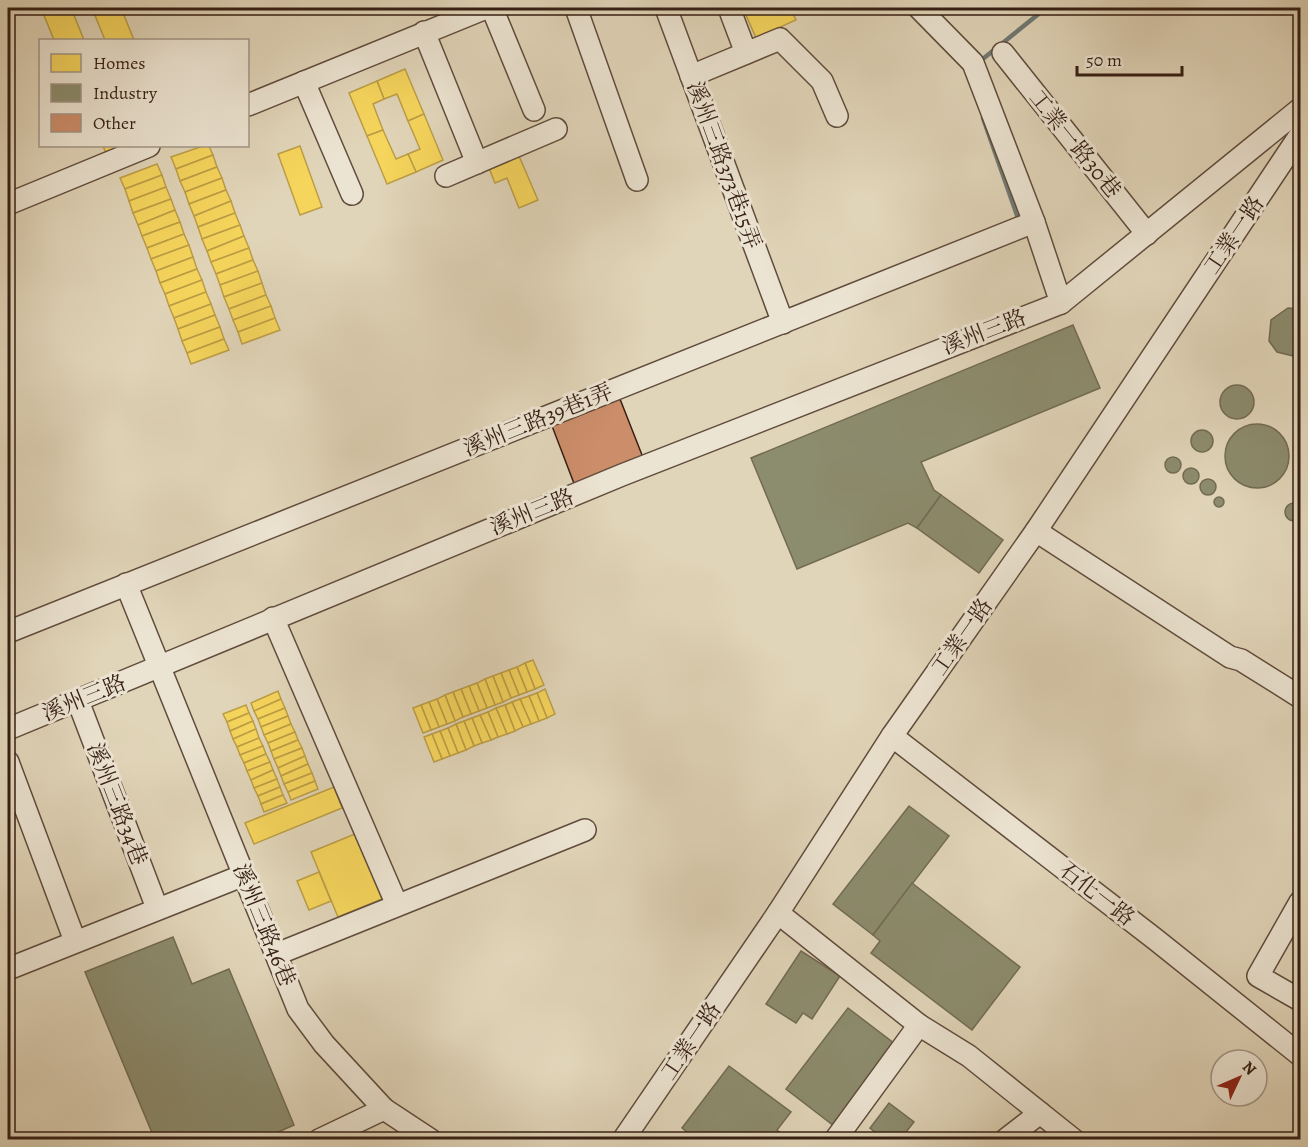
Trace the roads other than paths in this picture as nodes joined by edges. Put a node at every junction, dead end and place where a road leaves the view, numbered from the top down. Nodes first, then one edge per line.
1 (486, 8) edge
2 (492, 8) edge
3 (576, 8) edge
4 (666, 8) edge
5 (729, 8) edge
6 (920, 8) edge
7 (424, 32) junction
8 (746, 53) junction
9 (1003, 53) dead end
10 (691, 76) junction
11 (304, 82) junction
12 (249, 105) edge
13 (1300, 109) edge
14 (534, 110) dead end
15 (837, 116) dead end
16 (556, 129) dead end
17 (1300, 135) edge
18 (147, 147) edge
19 (477, 163) junction
20 (446, 176) dead end
21 (636, 180) dead end
22 (352, 194) dead end
23 (8, 204) edge
24 (1034, 222) junction
25 (1147, 234) junction
26 (1061, 303) junction
27 (783, 323) junction
28 (1036, 531) junction
29 (126, 584) junction
30 (273, 618) junction
31 (8, 632) edge
32 (160, 667) junction
33 (1300, 697) edge
34 (78, 701) junction
35 (8, 729) edge
36 (892, 736) junction
37 (8, 762) edge
38 (585, 830) dead end
39 (244, 875) junction
40 (1300, 902) edge
41 (397, 905) junction
42 (157, 908) junction
43 (778, 913) junction
44 (75, 941) junction
45 (277, 954) junction
46 (8, 969) edge
47 (1300, 1000) edge
48 (919, 1025) junction
49 (1300, 1055) edge
50 (384, 1109) junction
51 (1040, 1113) junction
52 (319, 1140) edge
53 (431, 1140) edge
54 (623, 1140) edge
55 (835, 1140) edge
56 (1005, 1140) edge
57 (1074, 1140) edge

1 - 7 street
2 - 14 street
3 - 21 street
4 - 10 street, 溪州三路373巷15弄
5 - 8 street
6 - 24 street
7 - 11 street
7 - 19 street
8 - 10 street
8 - 15 street
9 - 25 street, 工業一路30巷
10 - 27 street, 溪州三路373巷15弄
11 - 12 street
11 - 22 street
13 - 25 street, 溪州三路
16 - 19 street
17 - 28 street, 工業一路
18 - 23 street
19 - 20 street
24 - 26 street
24 - 27 street, 溪州三路39巷1弄
25 - 26 street, 溪州三路
26 - 30 street, 溪州三路
27 - 29 street, 溪州三路39巷1弄
28 - 33 street
28 - 36 street, 工業一路
29 - 31 street, 溪州三路39巷1弄
29 - 32 street
30 - 32 street, 溪州三路
30 - 41 street
32 - 34 street, 溪州三路
32 - 39 street, 溪州三路46巷
34 - 35 street, 溪州三路
34 - 42 street, 溪州三路34巷
36 - 43 street, 工業一路
36 - 49 street, 石化一路
37 - 44 street
38 - 41 street
39 - 42 street
39 - 45 street, 溪州三路46巷
40 - 47 street
41 - 45 street
42 - 44 street
43 - 48 street
43 - 54 street, 工業一路
44 - 46 street
45 - 50 street, 溪州三路46巷
48 - 51 street
48 - 55 street
50 - 52 street
50 - 53 street, 溪州三路46巷
51 - 56 street
51 - 57 street

